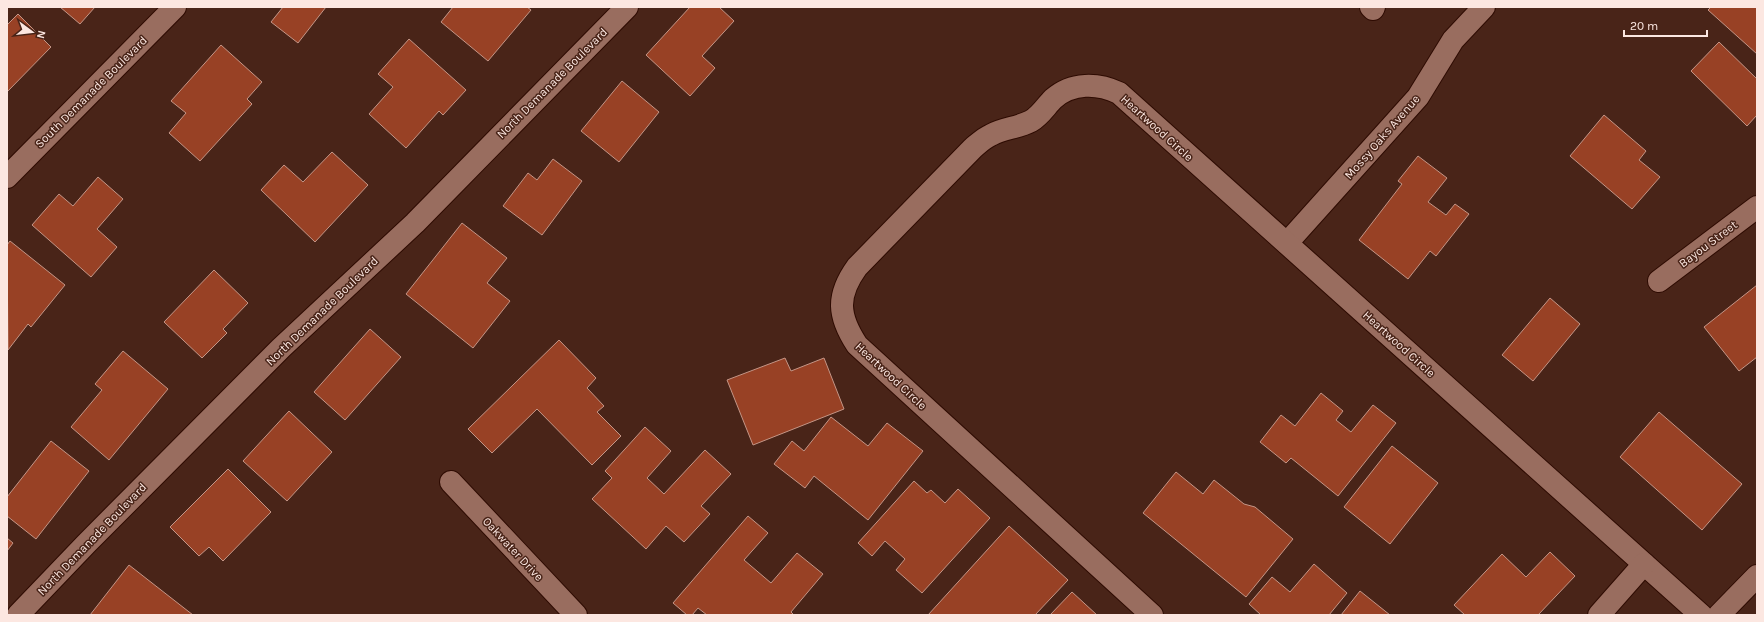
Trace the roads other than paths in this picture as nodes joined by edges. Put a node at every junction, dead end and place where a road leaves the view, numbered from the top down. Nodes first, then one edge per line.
1 (175, 7) edge
2 (627, 7) edge
3 (1484, 7) edge
4 (7, 177) edge
5 (1757, 207) edge
6 (1287, 243) junction
7 (1659, 281) dead end
8 (451, 482) dead end
9 (1644, 564) junction
10 (1757, 576) edge
11 (18, 615) edge
12 (576, 615) edge
13 (1152, 615) edge
14 (1599, 615) edge
15 (1701, 615) edge
16 (1720, 615) edge

1 - 4 street, South Demanade Boulevard
2 - 11 street, North Demanade Boulevard
3 - 6 street, Mossy Oaks Avenue
5 - 7 street, Bayou Street
6 - 9 street, Heartwood Circle
6 - 13 street, Heartwood Circle
8 - 12 street, Oakwater Drive
9 - 14 street
9 - 15 street, Heartwood Circle
10 - 16 street

